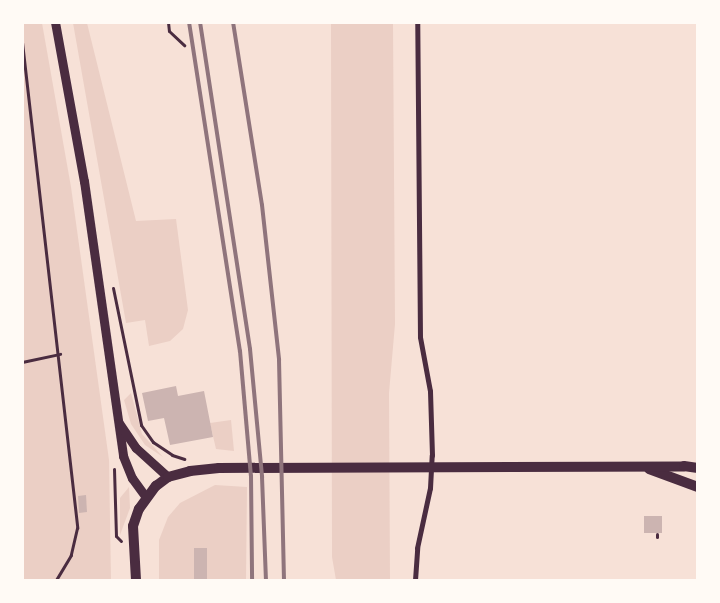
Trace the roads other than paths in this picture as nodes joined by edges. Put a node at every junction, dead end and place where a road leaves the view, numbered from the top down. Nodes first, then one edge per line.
1 (55, 22) edge
2 (417, 22) edge
3 (117, 419) junction
4 (641, 466) junction
5 (698, 468) edge
6 (168, 478) junction
7 (698, 487) edge
8 (146, 497) junction
9 (136, 580) edge
10 (415, 580) edge

1 - 3 street
2 - 10 street
3 - 6 street
3 - 8 street
4 - 5 main road
4 - 6 main road
4 - 7 main road
6 - 8 main road
8 - 9 main road

